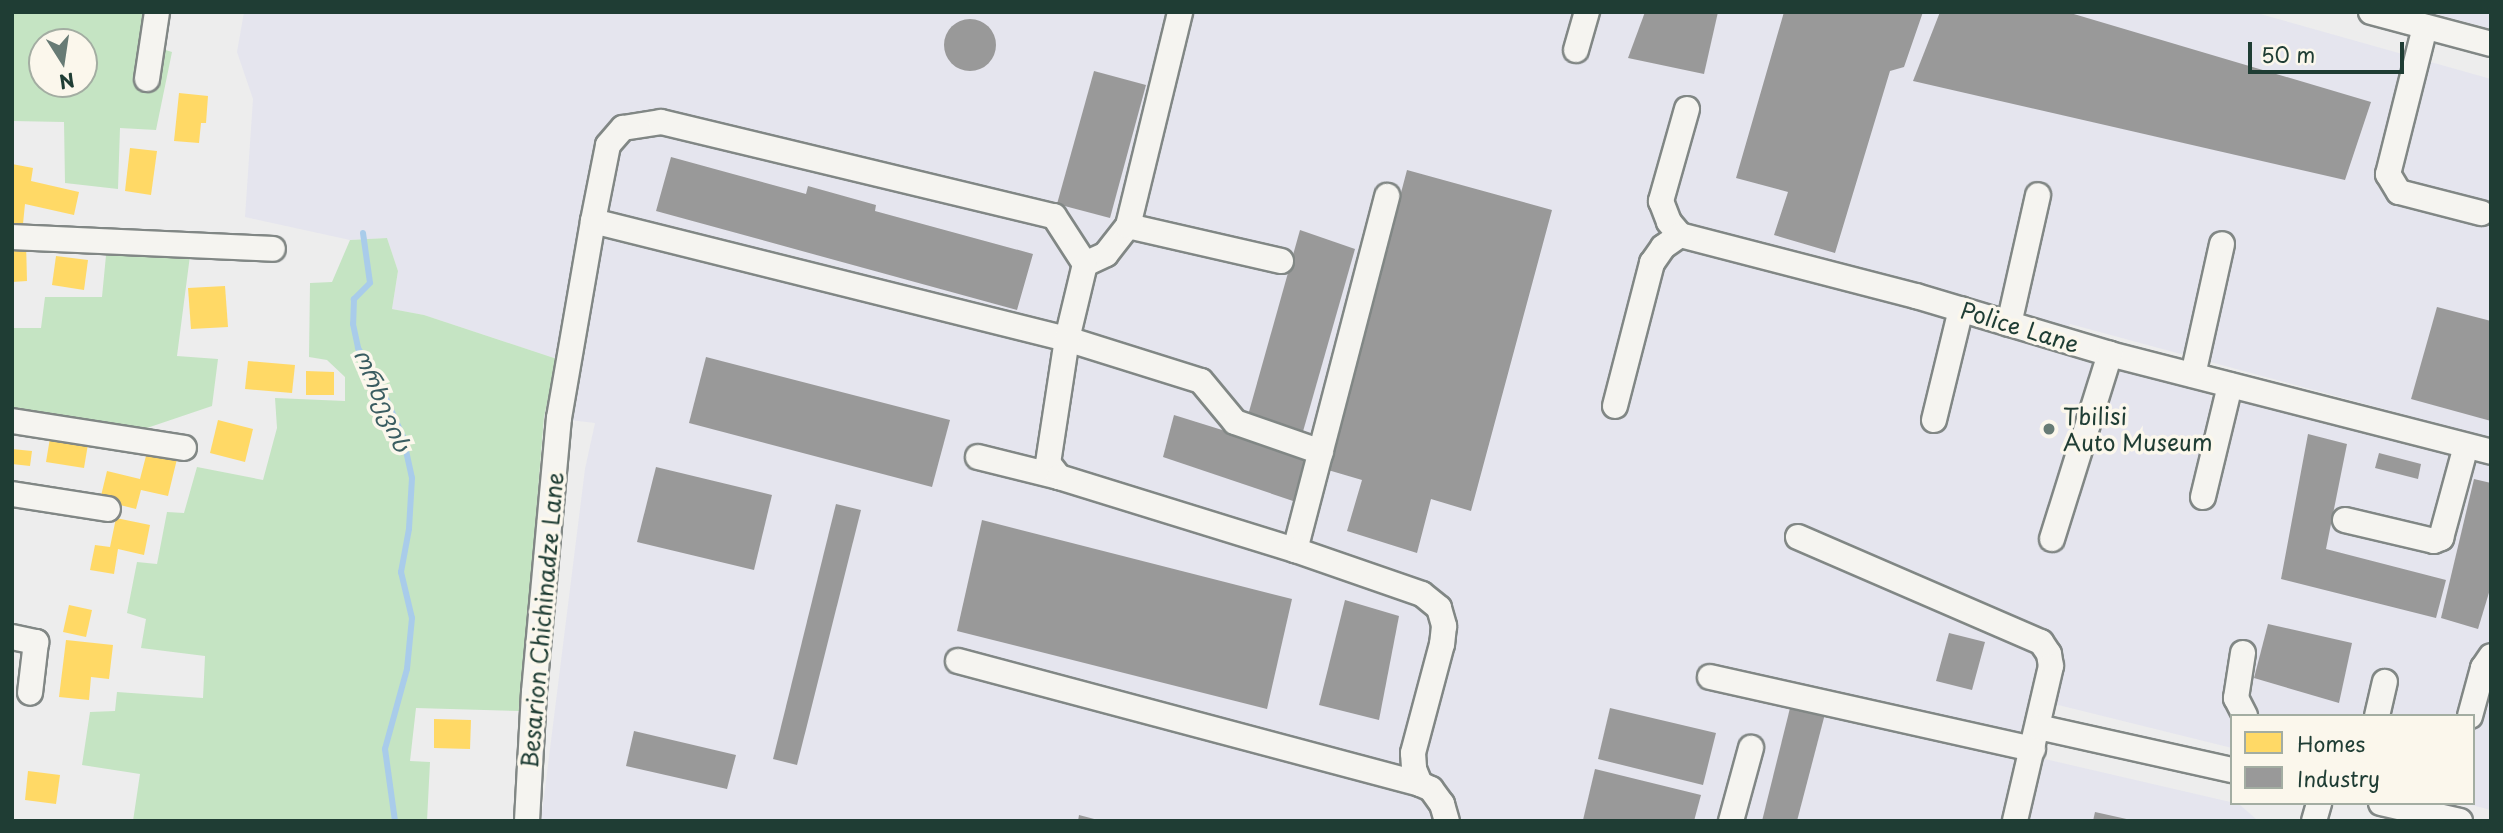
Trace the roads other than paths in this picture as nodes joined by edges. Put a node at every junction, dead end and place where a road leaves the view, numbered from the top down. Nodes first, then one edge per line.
1 (157, 12) edge
2 (1180, 12) edge
3 (1587, 12) edge
4 (2371, 12) edge
5 (2436, 23) edge
6 (2491, 44) edge
7 (1576, 50) dead end
8 (147, 79) dead end
9 (1687, 109) dead end
10 (2038, 195) dead end
11 (1387, 196) dead end
12 (2481, 213) dead end
13 (593, 221) junction
14 (1128, 226) junction
15 (1680, 235) junction
16 (12, 237) edge
17 (2222, 244) dead end
18 (273, 249) dead end
19 (1281, 261) dead end
20 (1085, 264) junction
21 (1961, 309) junction
22 (2009, 324) junction
23 (1067, 339) junction
24 (2110, 354) junction
25 (2193, 375) junction
26 (2230, 385) junction
27 (1615, 406) dead end
28 (1934, 420) dead end
29 (12, 421) edge
30 (2466, 446) junction
31 (184, 448) dead end
32 (1321, 452) junction
33 (2491, 452) edge
34 (978, 457) dead end
35 (1059, 477) junction
36 (12, 494) edge
37 (2203, 496) dead end
38 (108, 509) dead end
39 (2345, 520) dead end
40 (1798, 537) dead end
41 (2052, 539) dead end
42 (1295, 550) junction
43 (12, 637) edge
44 (2243, 653) dead end
45 (2491, 656) edge
46 (958, 661) dead end
47 (1710, 677) dead end
48 (2385, 682) dead end
49 (30, 693) dead end
50 (2244, 714) edge
51 (2377, 714) edge
52 (2471, 714) edge
53 (2036, 738) junction
54 (1751, 748) dead end
55 (2230, 770) edge
56 (1420, 784) junction
57 (2394, 805) edge
58 (2450, 814) edge
59 (1454, 819) edge
60 (527, 821) edge
61 (1731, 821) edge
62 (2015, 821) edge

1 - 8 street
2 - 14 street
3 - 7 street
4 - 5 street
5 - 6 street
5 - 12 street
9 - 15 street
10 - 22 street
11 - 32 street
13 - 20 street, Besarion Chichinadze Lane
13 - 23 street
13 - 60 street, Besarion Chichinadze Lane
14 - 19 street
14 - 20 street
15 - 21 street, Police Lane
15 - 27 street
16 - 18 street
17 - 25 street
20 - 23 street
21 - 22 street, Police Lane
21 - 28 street
22 - 24 street, Police Lane
23 - 32 street
23 - 35 street
24 - 25 street, Police Lane
24 - 41 street
25 - 26 street, Police Lane
26 - 30 street, Police Lane
26 - 37 street
29 - 31 street
30 - 33 street, Police Lane
30 - 39 street
32 - 42 street
34 - 35 street
35 - 42 street
36 - 38 street
40 - 53 street
42 - 56 street
43 - 49 street
44 - 50 street
45 - 52 street
46 - 56 street
47 - 53 street
48 - 51 street
53 - 55 street
53 - 62 street
54 - 61 street
56 - 59 street
57 - 58 street

